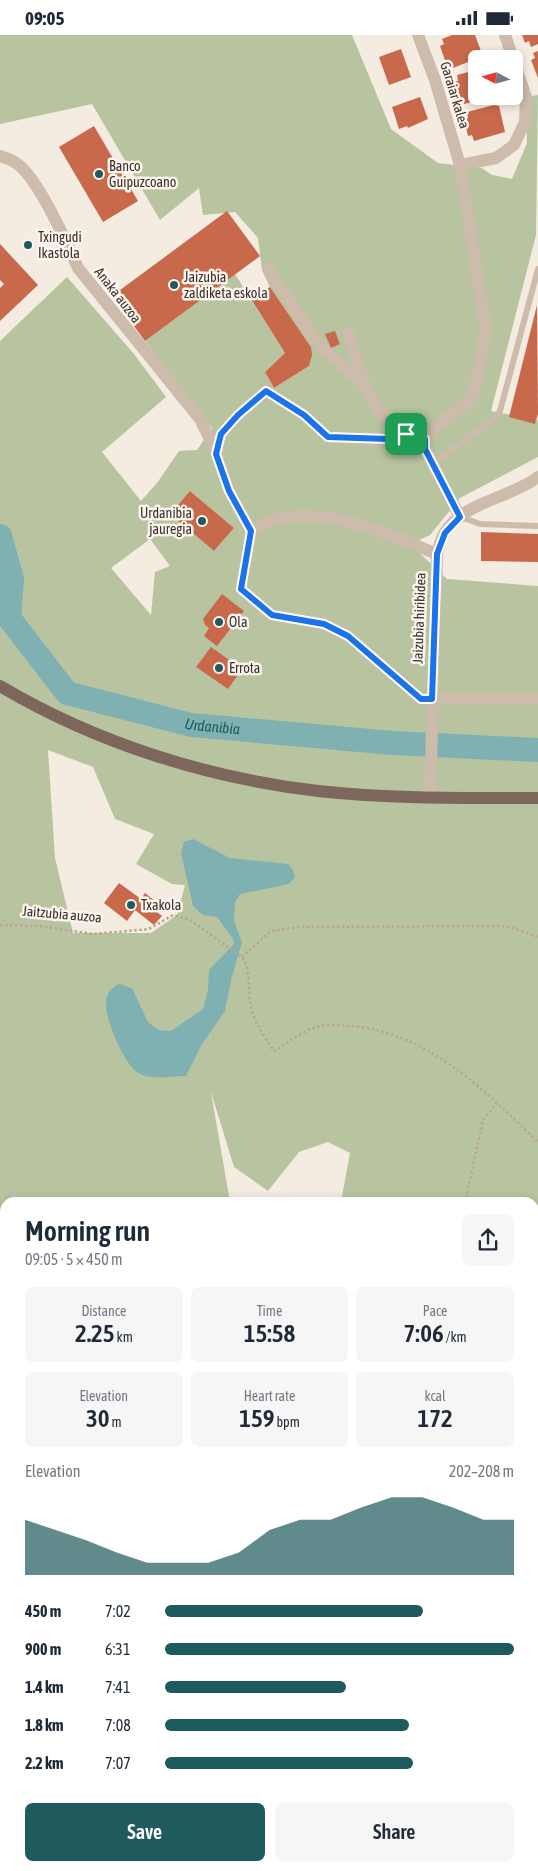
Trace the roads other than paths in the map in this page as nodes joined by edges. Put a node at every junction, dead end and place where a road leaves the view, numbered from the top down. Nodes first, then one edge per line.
1 (418, 35) edge
2 (505, 35) edge
3 (532, 96) edge
4 (0, 156) edge
5 (460, 165) junction
6 (268, 269) dead end
7 (538, 269) edge
8 (348, 332) dead end
9 (365, 386) junction
10 (406, 434) junction
11 (425, 439) junction
12 (216, 454) junction
13 (432, 464) junction
14 (538, 477) edge
15 (460, 517) junction
16 (538, 526) edge
17 (251, 531) junction
18 (437, 554) junction
19 (0, 686) edge
20 (432, 699) junction
21 (538, 699) edge
22 (430, 797) junction
23 (538, 798) edge

1 - 5 street, Garaiar kalea
2 - 3 street
3 - 5 street
4 - 12 street, Anaka auzoa
5 - 11 street
6 - 9 street
7 - 13 lane
8 - 9 street
9 - 10 street
10 - 11 street
10 - 12 street
11 - 13 street
12 - 17 street, Anaka auzoa
13 - 15 street
14 - 15 street, Jaizubia hiribidea
15 - 16 lane
15 - 18 street, Jaizubia hiribidea
17 - 18 street
17 - 20 street
18 - 20 street, Jaizubia hiribidea
19 - 22 main road
20 - 21 street
20 - 22 street, Jaizubia hiribidea
22 - 23 main road

